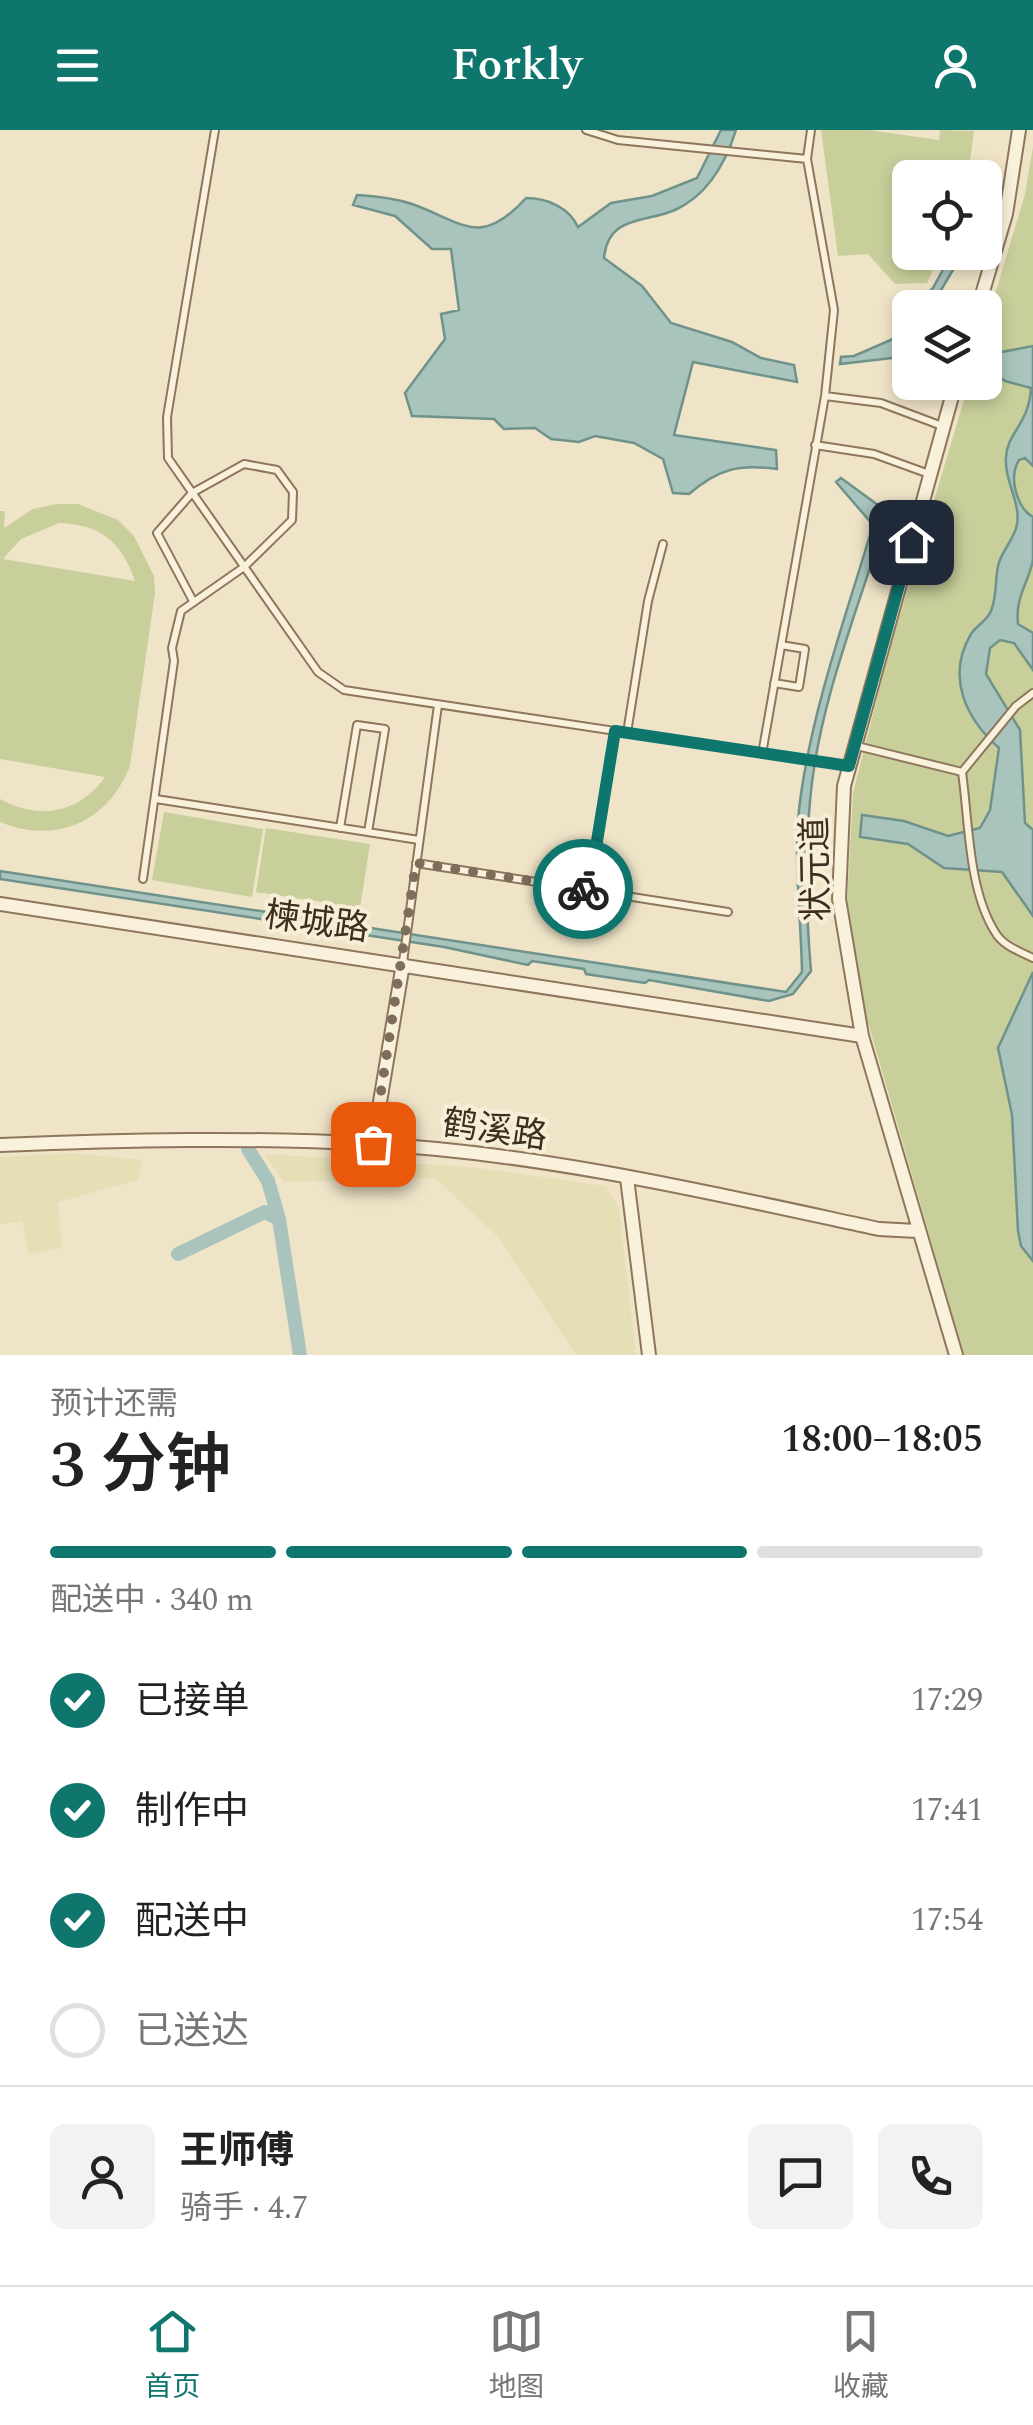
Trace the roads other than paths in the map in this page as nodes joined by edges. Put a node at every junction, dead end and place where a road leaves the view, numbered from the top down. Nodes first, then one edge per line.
1 (215, 130) edge
2 (586, 130) edge
3 (811, 130) edge
4 (1019, 130) edge
5 (807, 159) junction
6 (983, 290) edge
7 (825, 396) junction
8 (951, 400) edge
9 (943, 427) junction
10 (815, 445) junction
11 (929, 474) junction
12 (192, 493) junction
13 (662, 544) dead end
14 (244, 568) junction
15 (193, 601) junction
16 (781, 646) junction
17 (774, 683) junction
18 (1033, 693) edge
19 (438, 705) junction
20 (615, 731) junction
21 (627, 734) junction
22 (855, 745) junction
23 (762, 754) junction
24 (849, 766) junction
25 (962, 772) junction
26 (156, 799) junction
27 (340, 828) junction
28 (368, 832) junction
29 (419, 840) junction
30 (416, 863) junction
31 (144, 879) dead end
32 (589, 890) junction
33 (0, 904) edge
34 (728, 912) dead end
35 (1030, 956) edge
36 (403, 964) junction
37 (862, 1036) junction
38 (373, 1144) junction
39 (0, 1145) edge
40 (626, 1178) junction
41 (917, 1230) junction
42 (649, 1355) edge
43 (956, 1355) edge

1 - 12 lane
2 - 5 lane
3 - 5 lane
4 - 6 street
5 - 7 lane
7 - 9 lane
7 - 10 lane
8 - 9 street, 状元道
9 - 11 street, 状元道
10 - 11 lane
10 - 16 lane
11 - 22 street, 状元道
12 - 14 lane
12 - 14 lane
12 - 15 lane
13 - 21 lane
14 - 15 lane
14 - 19 lane
15 - 26 lane
16 - 17 lane
16 - 17 lane
17 - 23 lane
18 - 25 lane
19 - 20 lane
19 - 29 lane
20 - 21 lane
20 - 32 lane
21 - 23 lane
22 - 24 street, 状元道
22 - 25 lane
23 - 24 lane
24 - 37 street, 状元道
25 - 35 lane
26 - 27 lane
26 - 31 lane
27 - 28 lane
27 - 28 lane
28 - 29 lane
29 - 30 lane
30 - 32 lane
30 - 36 lane
32 - 34 lane
33 - 36 street, 楝城路
36 - 37 street, 楝城路
36 - 38 street
37 - 41 street, 状元道
38 - 39 street, 鹤溪路
38 - 40 street, 鹤溪路
40 - 41 street, 鹤溪路
40 - 42 street
41 - 43 street, 状元道

